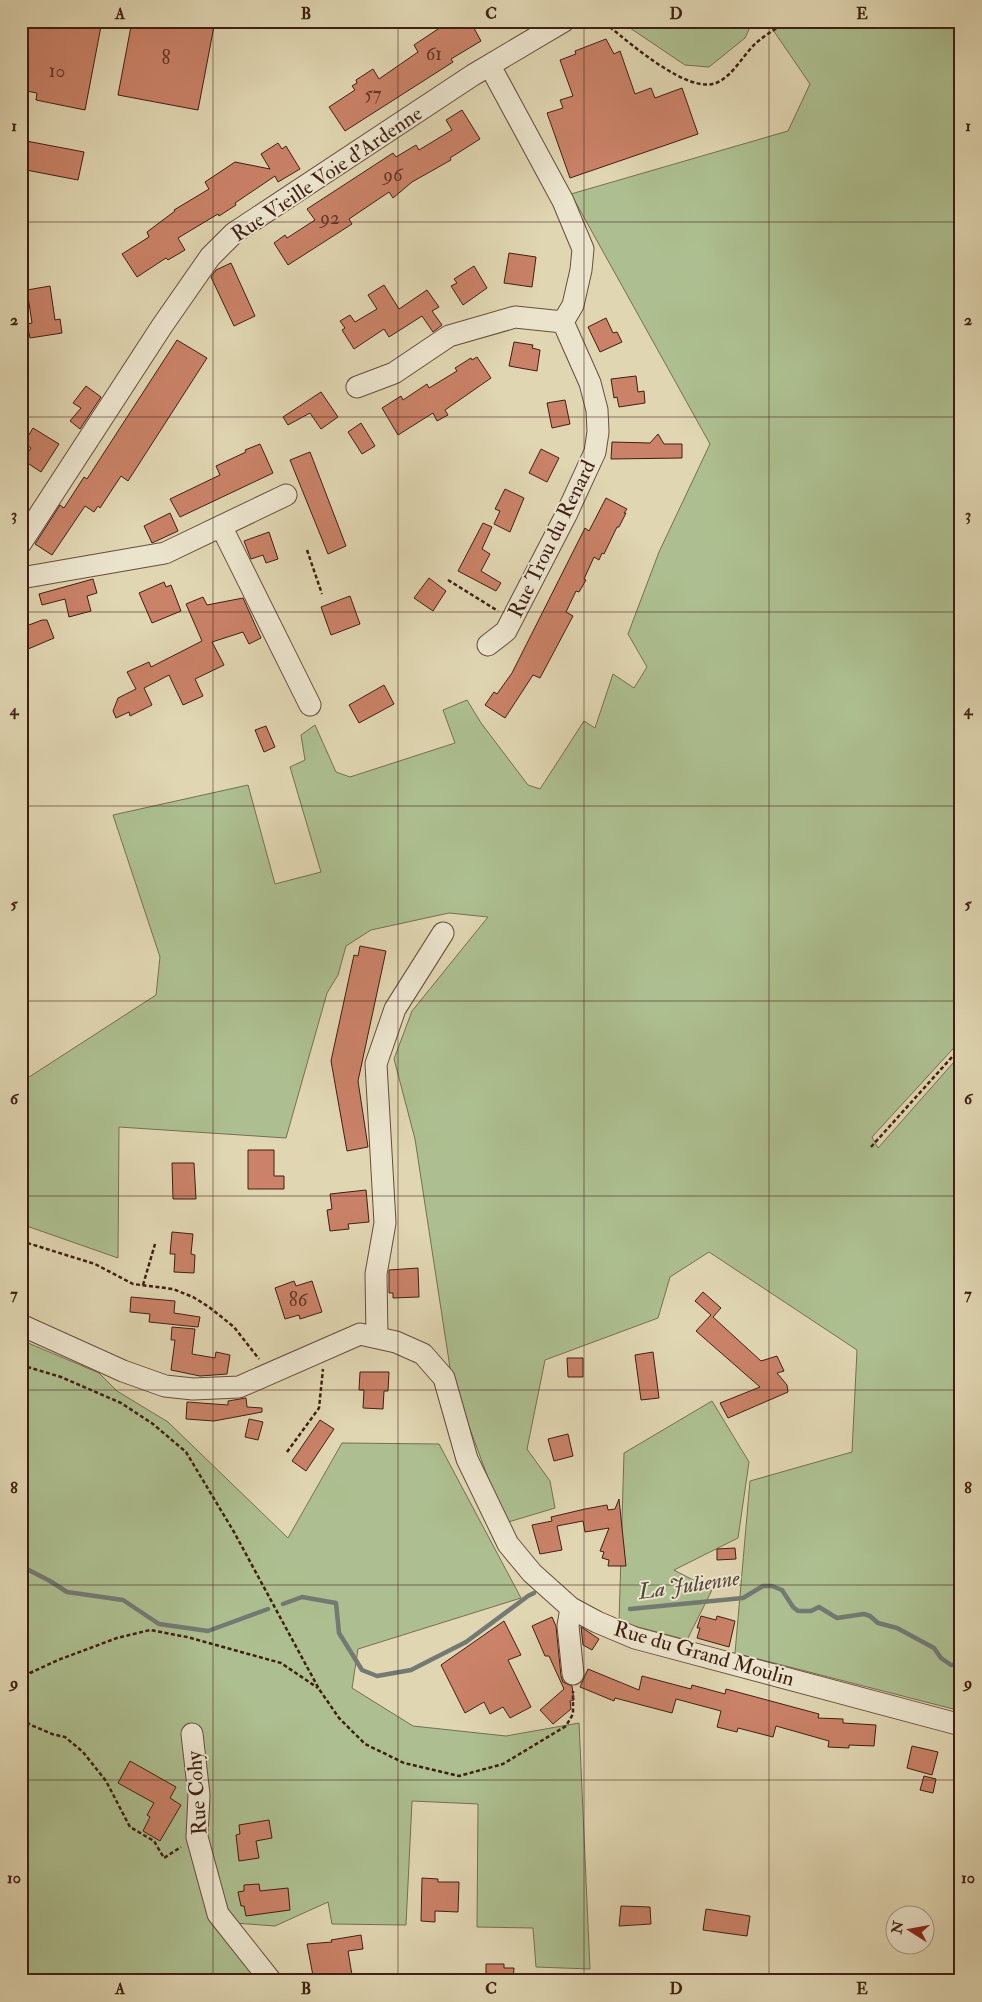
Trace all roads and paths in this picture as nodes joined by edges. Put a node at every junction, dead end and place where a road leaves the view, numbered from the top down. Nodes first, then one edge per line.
1 (607, 21) edge
2 (788, 21) edge
3 (562, 23) edge
4 (490, 66) junction
5 (563, 322) junction
6 (357, 386) dead end
7 (286, 495) dead end
8 (221, 526) junction
9 (21, 543) edge
10 (307, 550) dead end
11 (21, 578) edge
12 (448, 580) dead end
13 (322, 594) dead end
14 (511, 620) junction
15 (488, 645) dead end
16 (310, 706) dead end
17 (443, 933) dead end
18 (961, 1047) edge
19 (871, 1147) dead end
20 (21, 1241) edge
21 (155, 1244) dead end
22 (143, 1285) junction
23 (21, 1325) edge
24 (377, 1338) junction
25 (317, 1353) junction
26 (21, 1365) edge
27 (268, 1375) junction
28 (286, 1452) dead end
29 (571, 1608) junction
30 (573, 1674) joint
31 (21, 1683) edge
32 (319, 1689) junction
33 (21, 1718) edge
34 (961, 1725) edge
35 (192, 1734) dead end
36 (197, 1837) junction
37 (271, 1981) edge

1 - 2 path
3 - 4 street, Rue Vieille Voie d'Ardenne
4 - 5 street
4 - 9 street, Rue Vieille Voie d'Ardenne
5 - 6 street
5 - 14 street, Rue Trou du Renard
7 - 8 street
8 - 11 street
8 - 16 street
10 - 13 path
12 - 14 path
14 - 15 street, Rue Trou du Renard
17 - 24 street
18 - 19 path
20 - 22 path
21 - 22 path
22 - 27 path
23 - 27 street, Rue du Grand Moulin
24 - 25 street, Rue du Grand Moulin
24 - 29 street, Rue du Grand Moulin
25 - 27 street, Rue du Grand Moulin
25 - 28 path
26 - 32 path
29 - 30 street
29 - 34 street, Rue du Grand Moulin
30 - 32 path
31 - 32 path
33 - 36 path
35 - 36 street, Rue Cohy
36 - 37 street, Rue Cohy

